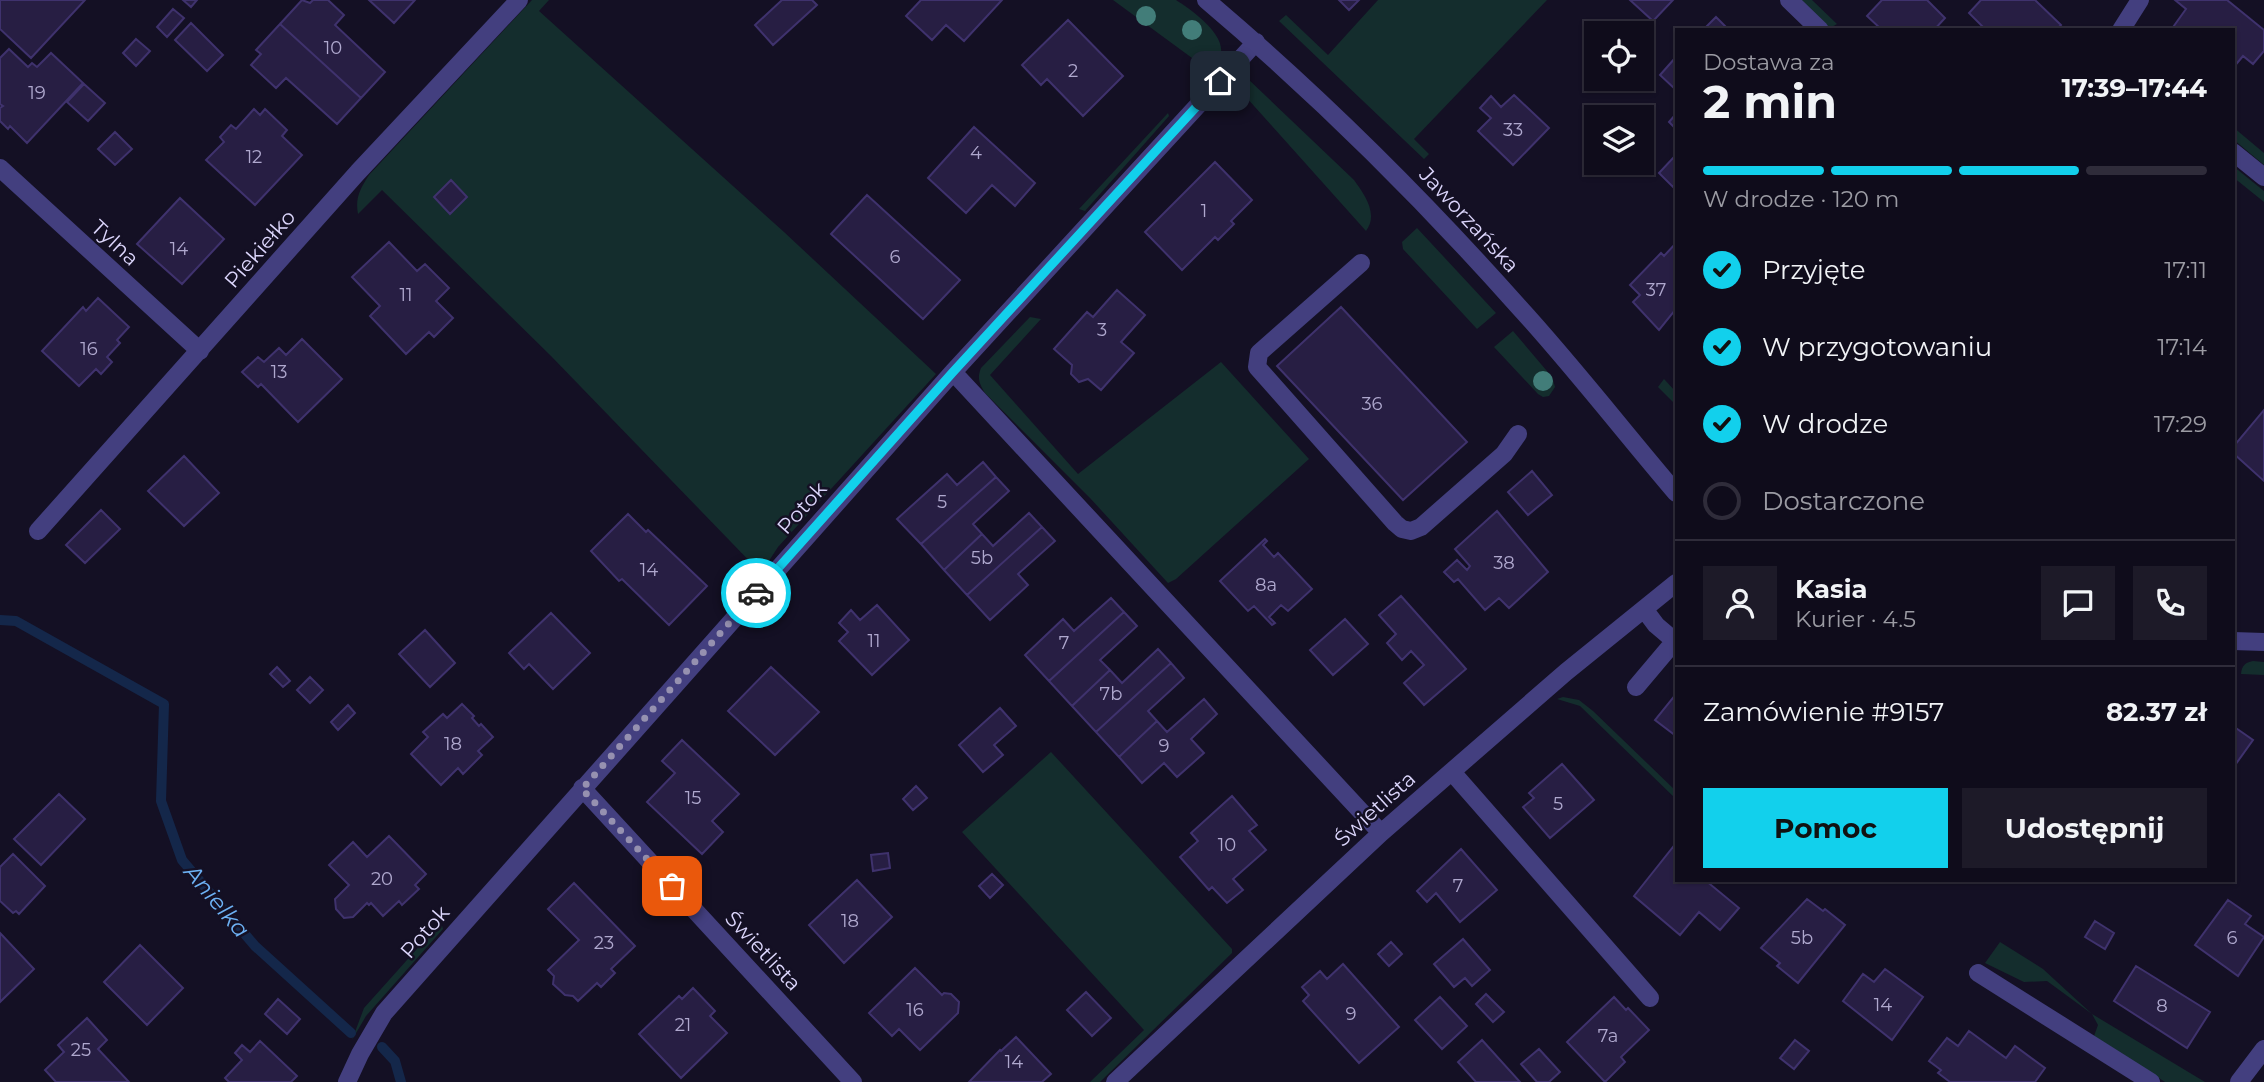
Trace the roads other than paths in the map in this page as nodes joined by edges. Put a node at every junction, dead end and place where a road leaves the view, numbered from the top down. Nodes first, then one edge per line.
1 (519, 0) edge
2 (1206, 0) edge
3 (1789, 0) edge
4 (2140, 0) edge
5 (1818, 28) edge
6 (2122, 28) edge
7 (1256, 43) junction
8 (2235, 154) edge
9 (0, 168) edge
10 (2264, 177) edge
11 (1361, 262) dead end
12 (200, 351) junction
13 (953, 372) junction
14 (1518, 434) dead end
15 (1675, 492) edge
16 (38, 531) dead end
17 (1675, 584) edge
18 (1644, 610) junction
19 (2235, 641) edge
20 (1675, 642) edge
21 (2264, 642) edge
22 (1636, 687) dead end
23 (1452, 772) junction
24 (582, 789) junction
25 (1381, 833) junction
26 (1978, 973) dead end
27 (1650, 998) dead end
28 (2264, 1049) edge
29 (347, 1082) edge
30 (853, 1082) edge
31 (1115, 1082) edge
32 (2151, 1082) edge
33 (2239, 1082) edge

1 - 12 street, Piekiełko
2 - 7 street, Jaworzańska
3 - 5 street
4 - 6 street
7 - 13 street, Potok
7 - 15 street, Jaworzańska
8 - 10 street
9 - 12 street, Tylna
11 - 14 street
12 - 16 street, Piekiełko
13 - 24 street, Potok
13 - 25 street
17 - 18 street, Świetlista
18 - 20 street
18 - 23 street, Świetlista
19 - 21 street
20 - 22 street
23 - 25 street, Świetlista
23 - 27 street
24 - 29 street, Potok
24 - 30 street, Świetlista
25 - 31 street, Świetlista
26 - 32 street
28 - 33 street

